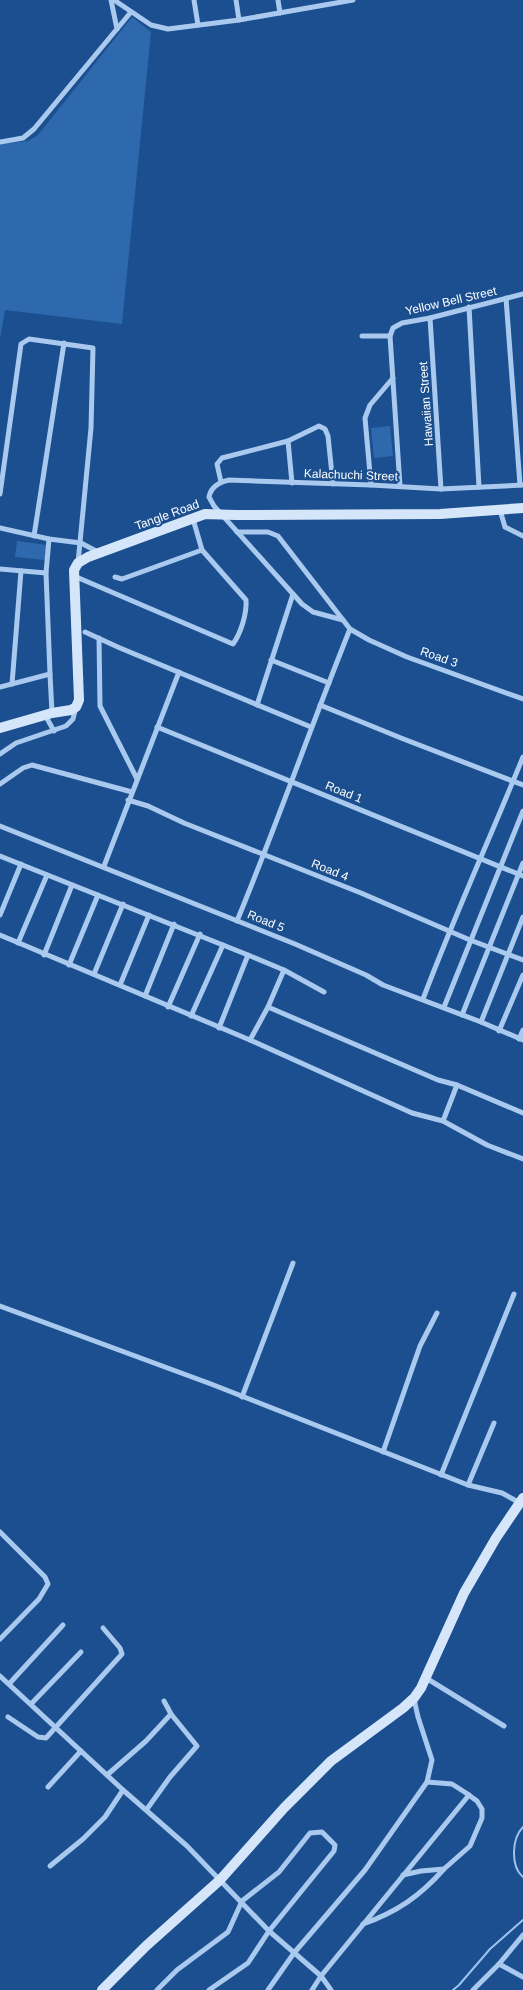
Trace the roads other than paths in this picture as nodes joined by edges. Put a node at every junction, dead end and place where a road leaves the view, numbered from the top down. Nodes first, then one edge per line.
1 (112, 0) edge
2 (194, 0) edge
3 (236, 0) edge
4 (278, 0) edge
5 (353, 0) edge
6 (322, 3) edge
7 (131, 12) junction
8 (280, 13) junction
9 (240, 20) junction
10 (198, 25) junction
11 (117, 29) junction
12 (0, 142) edge
13 (523, 294) edge
14 (506, 298) junction
15 (470, 307) junction
16 (430, 318) junction
17 (362, 336) dead end
18 (390, 336) junction
19 (64, 343) junction
20 (393, 378) junction
21 (288, 441) junction
22 (221, 482) junction
23 (292, 483) junction
24 (333, 484) junction
25 (370, 484) junction
26 (521, 485) edge
27 (400, 486) junction
28 (479, 487) junction
29 (441, 489) junction
30 (0, 494) edge
31 (523, 508) edge
32 (500, 510) junction
33 (222, 514) junction
34 (193, 519) junction
35 (0, 528) edge
36 (237, 532) junction
37 (34, 536) junction
38 (523, 536) edge
39 (49, 539) junction
40 (81, 543) junction
41 (202, 550) junction
42 (99, 553) junction
43 (78, 563) junction
44 (0, 569) edge
45 (21, 571) junction
46 (46, 573) junction
47 (74, 576) junction
48 (115, 577) dead end
49 (293, 594) junction
50 (343, 620) junction
51 (350, 630) junction
52 (85, 632) dead end
53 (99, 638) junction
54 (271, 660) junction
55 (179, 672) junction
56 (50, 674) junction
57 (329, 683) junction
58 (12, 684) junction
59 (0, 687) edge
60 (523, 699) edge
61 (257, 705) junction
62 (320, 705) junction
63 (76, 707) junction
64 (48, 714) junction
65 (157, 727) junction
66 (311, 727) junction
67 (0, 728) edge
68 (54, 731) junction
69 (0, 754) edge
70 (523, 757) edge
71 (137, 779) junction
72 (292, 781) junction
73 (513, 781) junction
74 (0, 784) edge
75 (523, 785) edge
76 (132, 792) junction
77 (128, 800) junction
78 (523, 811) edge
79 (0, 826) edge
80 (264, 855) junction
81 (0, 856) edge
82 (481, 858) junction
83 (523, 863) edge
84 (21, 864) junction
85 (104, 866) junction
86 (501, 867) junction
87 (47, 874) junction
88 (521, 875) edge
89 (72, 885) junction
90 (98, 895) junction
91 (123, 904) junction
92 (0, 915) edge
93 (149, 915) junction
94 (523, 917) edge
95 (237, 921) junction
96 (174, 924) junction
97 (449, 930) junction
98 (200, 934) junction
99 (0, 935) edge
100 (470, 940) junction
101 (18, 942) junction
102 (223, 945) junction
103 (489, 947) junction
104 (44, 955) junction
105 (248, 955) junction
106 (508, 955) junction
107 (523, 960) edge
108 (69, 965) junction
109 (284, 970) junction
110 (94, 974) junction
111 (523, 975) edge
112 (120, 985) junction
113 (324, 992) dead end
114 (145, 996) junction
115 (423, 999) junction
116 (168, 1007) junction
117 (268, 1007) junction
118 (444, 1007) junction
119 (462, 1015) junction
120 (191, 1016) junction
121 (481, 1022) junction
122 (219, 1028) junction
123 (523, 1030) edge
124 (499, 1031) junction
125 (250, 1040) junction
126 (521, 1040) edge
127 (457, 1085) junction
128 (523, 1113) edge
129 (442, 1121) junction
130 (523, 1159) edge
131 (293, 1263) dead end
132 (514, 1294) dead end
133 (0, 1306) edge
134 (437, 1312) dead end
135 (242, 1397) junction
136 (494, 1423) dead end
137 (383, 1452) junction
138 (441, 1475) junction
139 (468, 1485) junction
140 (522, 1500) edge
141 (0, 1532) edge
142 (64, 1625) dead end
143 (103, 1628) dead end
144 (0, 1639) edge
145 (81, 1652) dead end
146 (0, 1676) edge
147 (426, 1677) junction
148 (9, 1684) junction
149 (414, 1698) junction
150 (164, 1701) dead end
151 (31, 1704) junction
152 (171, 1714) junction
153 (8, 1717) dead end
154 (504, 1726) dead end
155 (56, 1728) junction
156 (81, 1751) junction
157 (107, 1775) junction
158 (427, 1782) junction
159 (48, 1787) dead end
160 (123, 1790) junction
161 (468, 1795) junction
162 (147, 1809) junction
163 (50, 1866) dead end
164 (444, 1869) junction
165 (403, 1875) junction
166 (220, 1880) junction
167 (242, 1901) junction
168 (363, 1924) junction
169 (269, 1931) junction
170 (523, 1935) edge
171 (517, 1943) junction
172 (523, 1946) edge
173 (294, 1953) junction
174 (499, 1964) junction
175 (321, 1976) junction
176 (523, 1977) edge
177 (476, 1988) edge
178 (102, 1990) edge
179 (157, 1990) edge
180 (209, 1990) edge
181 (268, 1990) edge
182 (312, 1990) edge
183 (331, 1990) edge
184 (485, 1990) edge

1 - 7 street
1 - 11 street
2 - 10 street
3 - 9 street
4 - 8 street
5 - 6 street
6 - 8 street
7 - 10 street
7 - 11 street
8 - 9 street
9 - 10 street
11 - 12 street
13 - 14 street, Yellow Bell Street
14 - 15 street, Yellow Bell Street
14 - 26 street
15 - 16 street, Yellow Bell Street
15 - 28 street
16 - 18 street, Yellow Bell Street
16 - 29 street, Hawaiian Street
17 - 18 street
18 - 20 street
19 - 30 street
19 - 37 street
19 - 40 street
20 - 25 street
20 - 27 street
21 - 22 street
21 - 23 street
21 - 24 street
22 - 23 street, Kalachuchi Street
22 - 33 street
23 - 24 street, Kalachuchi Street
24 - 25 street, Kalachuchi Street
25 - 27 street, Kalachuchi Street
26 - 28 street, Kalachuchi Street
27 - 29 street, Kalachuchi Street
28 - 29 street, Kalachuchi Street
31 - 32 street, Tangle Road
32 - 33 street, Tangle Road
32 - 38 street
33 - 34 street, Tangle Road
33 - 36 street
34 - 41 street
34 - 42 street, Tangle Road
35 - 37 street
36 - 49 street
36 - 50 street
37 - 39 street
39 - 40 street
39 - 46 street
40 - 42 street
40 - 43 street
41 - 47 street
41 - 48 street
42 - 43 street, Tangle Road
43 - 47 street
44 - 45 street
45 - 46 street
45 - 58 street
46 - 56 street
47 - 63 street
49 - 50 street
49 - 54 street
50 - 51 street
51 - 57 street
51 - 60 street, Road 3
52 - 53 street
53 - 55 street
53 - 71 street
54 - 57 street
54 - 61 street
55 - 61 street
55 - 65 street
56 - 58 street
56 - 64 street
57 - 62 street
58 - 59 street
61 - 66 street
62 - 66 street
62 - 73 street
63 - 64 street
63 - 68 street
64 - 67 street
64 - 68 street
65 - 71 street
65 - 72 street, Road 1
66 - 72 street
68 - 69 street
70 - 73 street
71 - 76 street
72 - 80 street
72 - 82 street, Road 1
73 - 75 street
73 - 82 street
74 - 76 street
76 - 77 street
77 - 80 street, Road 4
77 - 85 street
78 - 86 street
79 - 85 street, Road 5
80 - 95 street
80 - 97 street, Road 4
81 - 84 street
82 - 86 street, Road 1
82 - 97 street
83 - 88 street
84 - 87 street
84 - 92 street
85 - 95 street, Road 5
86 - 88 street, Road 1
86 - 100 street
87 - 89 street
87 - 101 street
88 - 103 street
89 - 90 street
89 - 104 street
90 - 91 street
90 - 108 street
91 - 93 street
91 - 110 street
93 - 96 street
93 - 112 street
94 - 106 street
95 - 115 street, Road 5
96 - 98 street
96 - 114 street
97 - 100 street, Road 4
97 - 115 street
98 - 102 street
98 - 116 street
99 - 101 street
100 - 103 street, Road 4
100 - 118 street
101 - 104 street
102 - 105 street
102 - 120 street
103 - 106 street, Road 4
103 - 119 street
104 - 108 street
105 - 109 street
105 - 122 street
106 - 107 street, Road 4
106 - 121 street
108 - 110 street
109 - 113 street
109 - 117 street
110 - 112 street
111 - 124 street
112 - 114 street
114 - 116 street
115 - 118 street, Road 5
116 - 120 street
117 - 125 street
117 - 127 street
118 - 119 street, Road 5
119 - 121 street, Road 5
120 - 122 street
121 - 124 street, Road 5
122 - 125 street
123 - 126 street
124 - 126 street, Road 5
125 - 129 street
127 - 128 street
127 - 129 street
129 - 130 street
131 - 135 street
132 - 138 street
133 - 135 street
134 - 137 street
135 - 137 street
136 - 139 street
137 - 138 street
138 - 139 street
139 - 140 street
140 - 147 street
141 - 144 street
142 - 148 street
143 - 155 street
145 - 151 street
146 - 148 street
147 - 149 street
147 - 154 street
148 - 151 street
149 - 158 street
149 - 166 street
150 - 152 street
151 - 155 street
152 - 157 street
152 - 162 street
153 - 155 street
155 - 156 street
156 - 157 street
156 - 159 street
157 - 160 street
158 - 161 street
158 - 173 street
160 - 162 street
160 - 163 street
161 - 164 street
161 - 165 street
162 - 166 street
164 - 165 street
164 - 168 street
165 - 168 street
166 - 167 street
166 - 178 street
167 - 169 street
167 - 169 street
167 - 179 street
168 - 175 street
169 - 173 street
169 - 180 street
170 - 171 street
171 - 172 street
171 - 174 street
173 - 175 street
173 - 181 street
174 - 176 street
174 - 177 street
175 - 182 street
175 - 183 street
177 - 184 street

